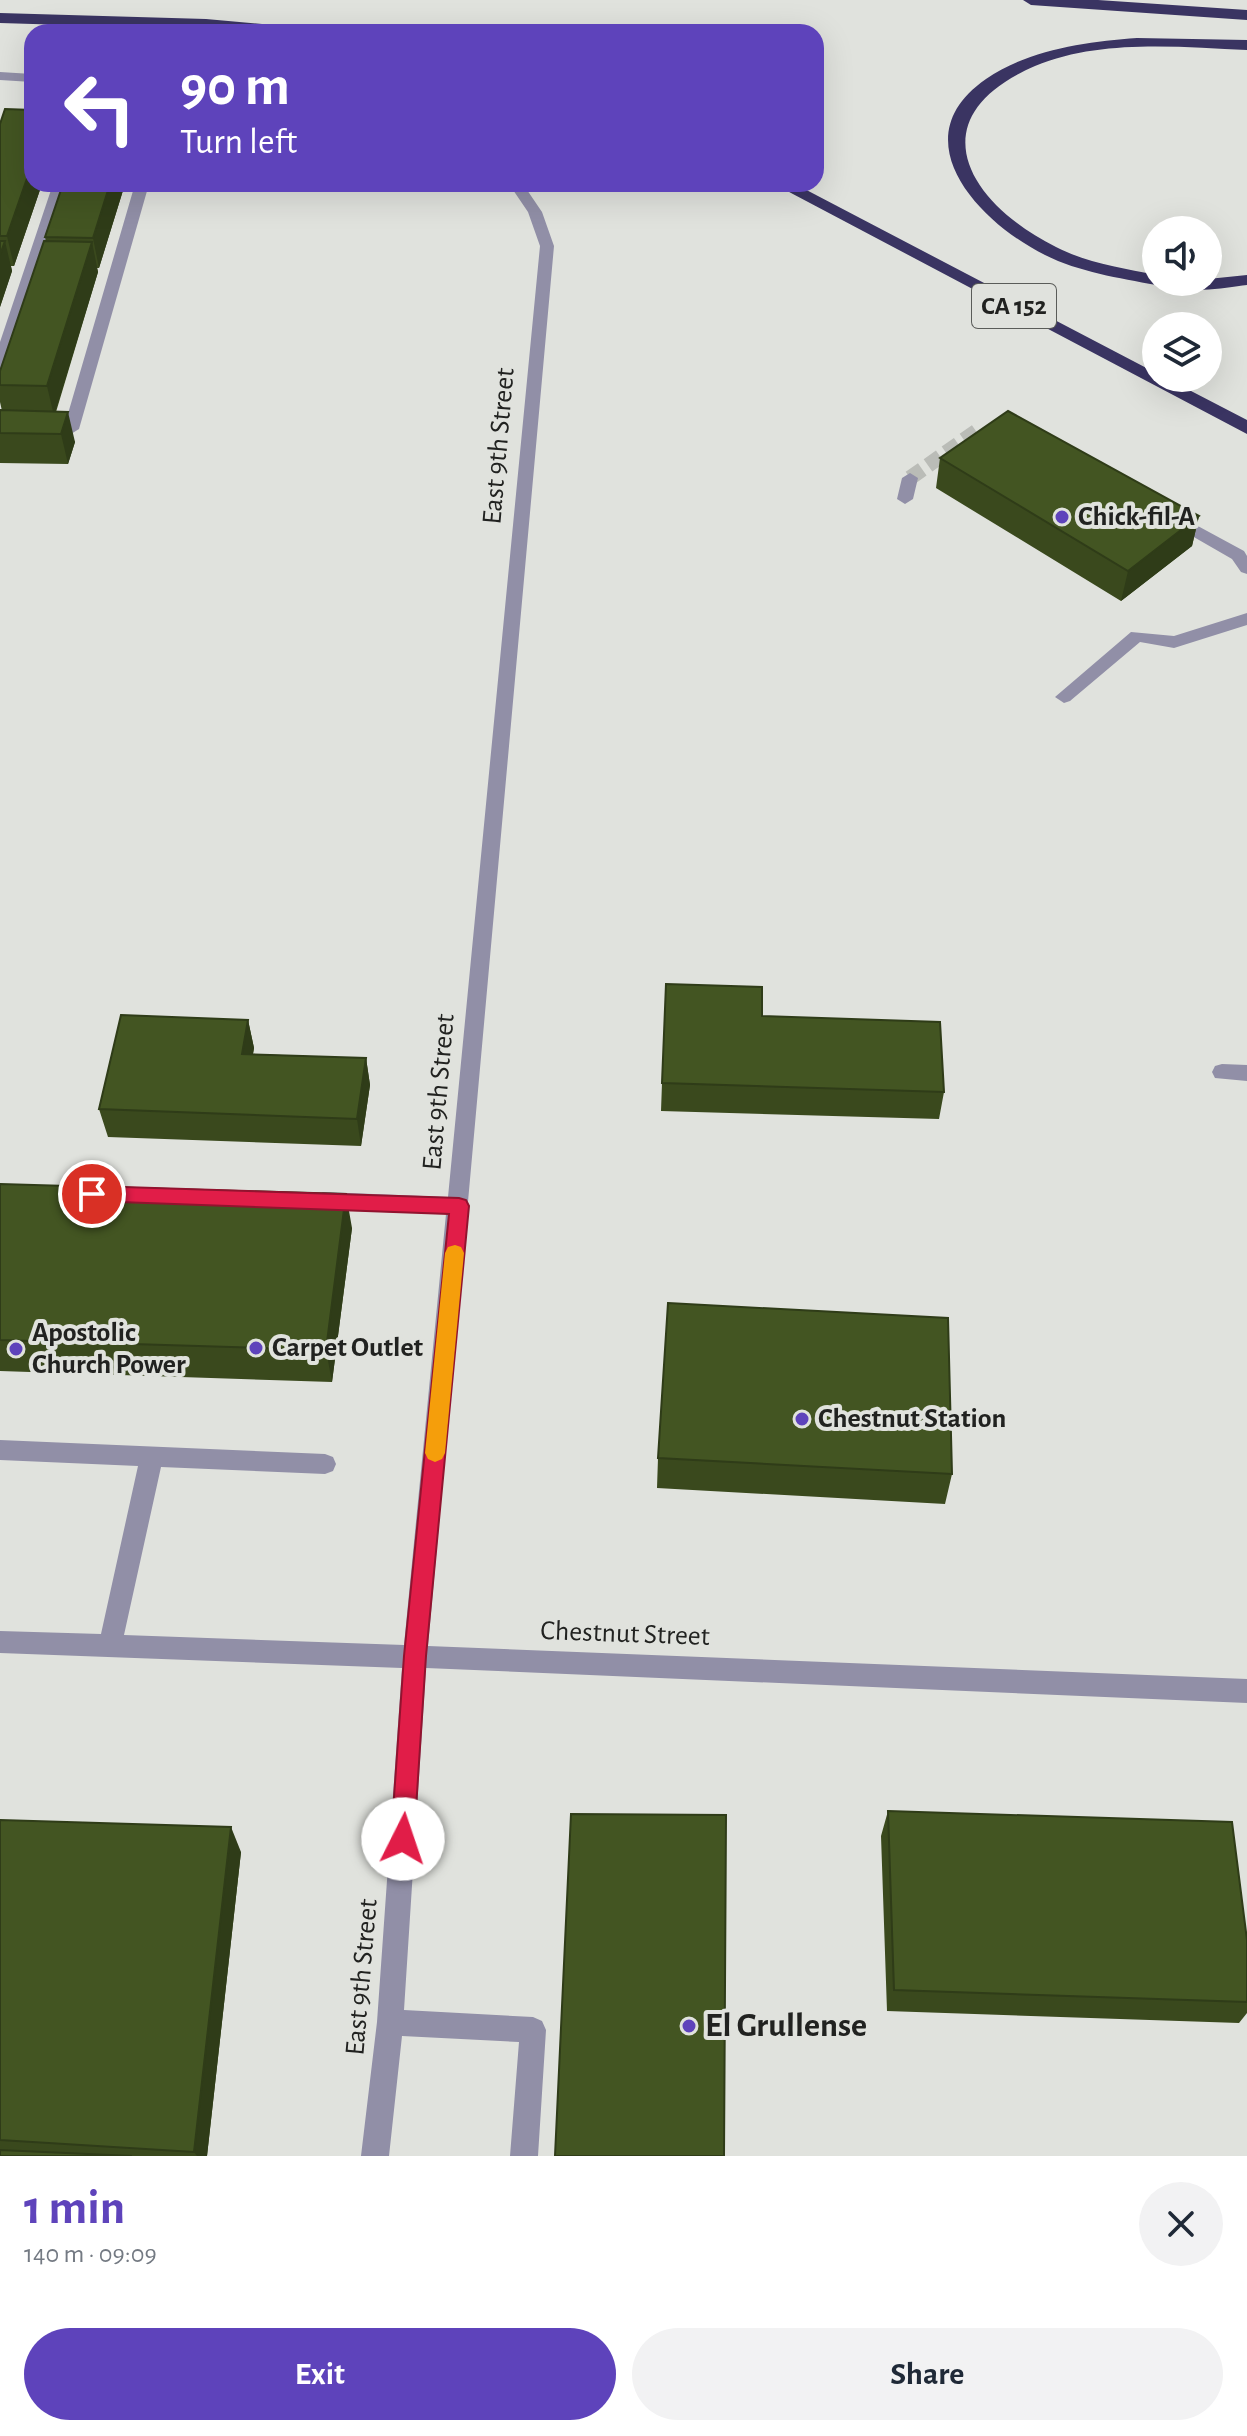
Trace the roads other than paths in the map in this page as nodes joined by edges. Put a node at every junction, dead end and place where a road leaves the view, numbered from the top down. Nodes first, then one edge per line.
1 (1031, 0) edge
2 (1247, 15) edge
3 (0, 18) edge
4 (206, 24) edge
5 (1247, 45) edge
6 (0, 76) edge
7 (24, 78) edge
8 (57, 192) edge
9 (140, 192) edge
10 (521, 192) edge
11 (797, 192) edge
12 (1142, 277) edge
13 (1247, 280) edge
14 (1222, 283) edge
15 (0, 365) edge
16 (0, 428) edge
17 (1247, 428) edge
18 (910, 478) tunnel mouth
19 (905, 499) dead end
20 (1155, 508) edge
21 (1247, 568) edge
22 (1247, 619) edge
23 (1064, 697) dead end
24 (1222, 1072) dead end
25 (1247, 1073) edge
26 (301, 1201) edge
27 (459, 1206) junction
28 (0, 1450) edge
29 (152, 1456) junction
30 (325, 1464) dead end
31 (0, 1642) edge
32 (110, 1645) junction
33 (415, 1656) junction
34 (1247, 1691) edge
35 (390, 2022) junction
36 (375, 2156) edge
37 (524, 2156) edge

1 - 2 highway
3 - 4 highway
5 - 12 highway
6 - 7 street
8 - 15 street
9 - 16 street
10 - 27 street, East 9th Street
11 - 17 highway, CA 152
13 - 14 highway
18 - 19 street
20 - 21 street
22 - 23 street
24 - 25 street
26 - 27 street
27 - 33 street, East 9th Street
28 - 29 street
29 - 30 street
29 - 32 street
31 - 32 street, Chestnut Street
32 - 33 street, Chestnut Street
33 - 34 street, Chestnut Street
33 - 35 street, East 9th Street
35 - 36 street, East 9th Street
35 - 37 street

